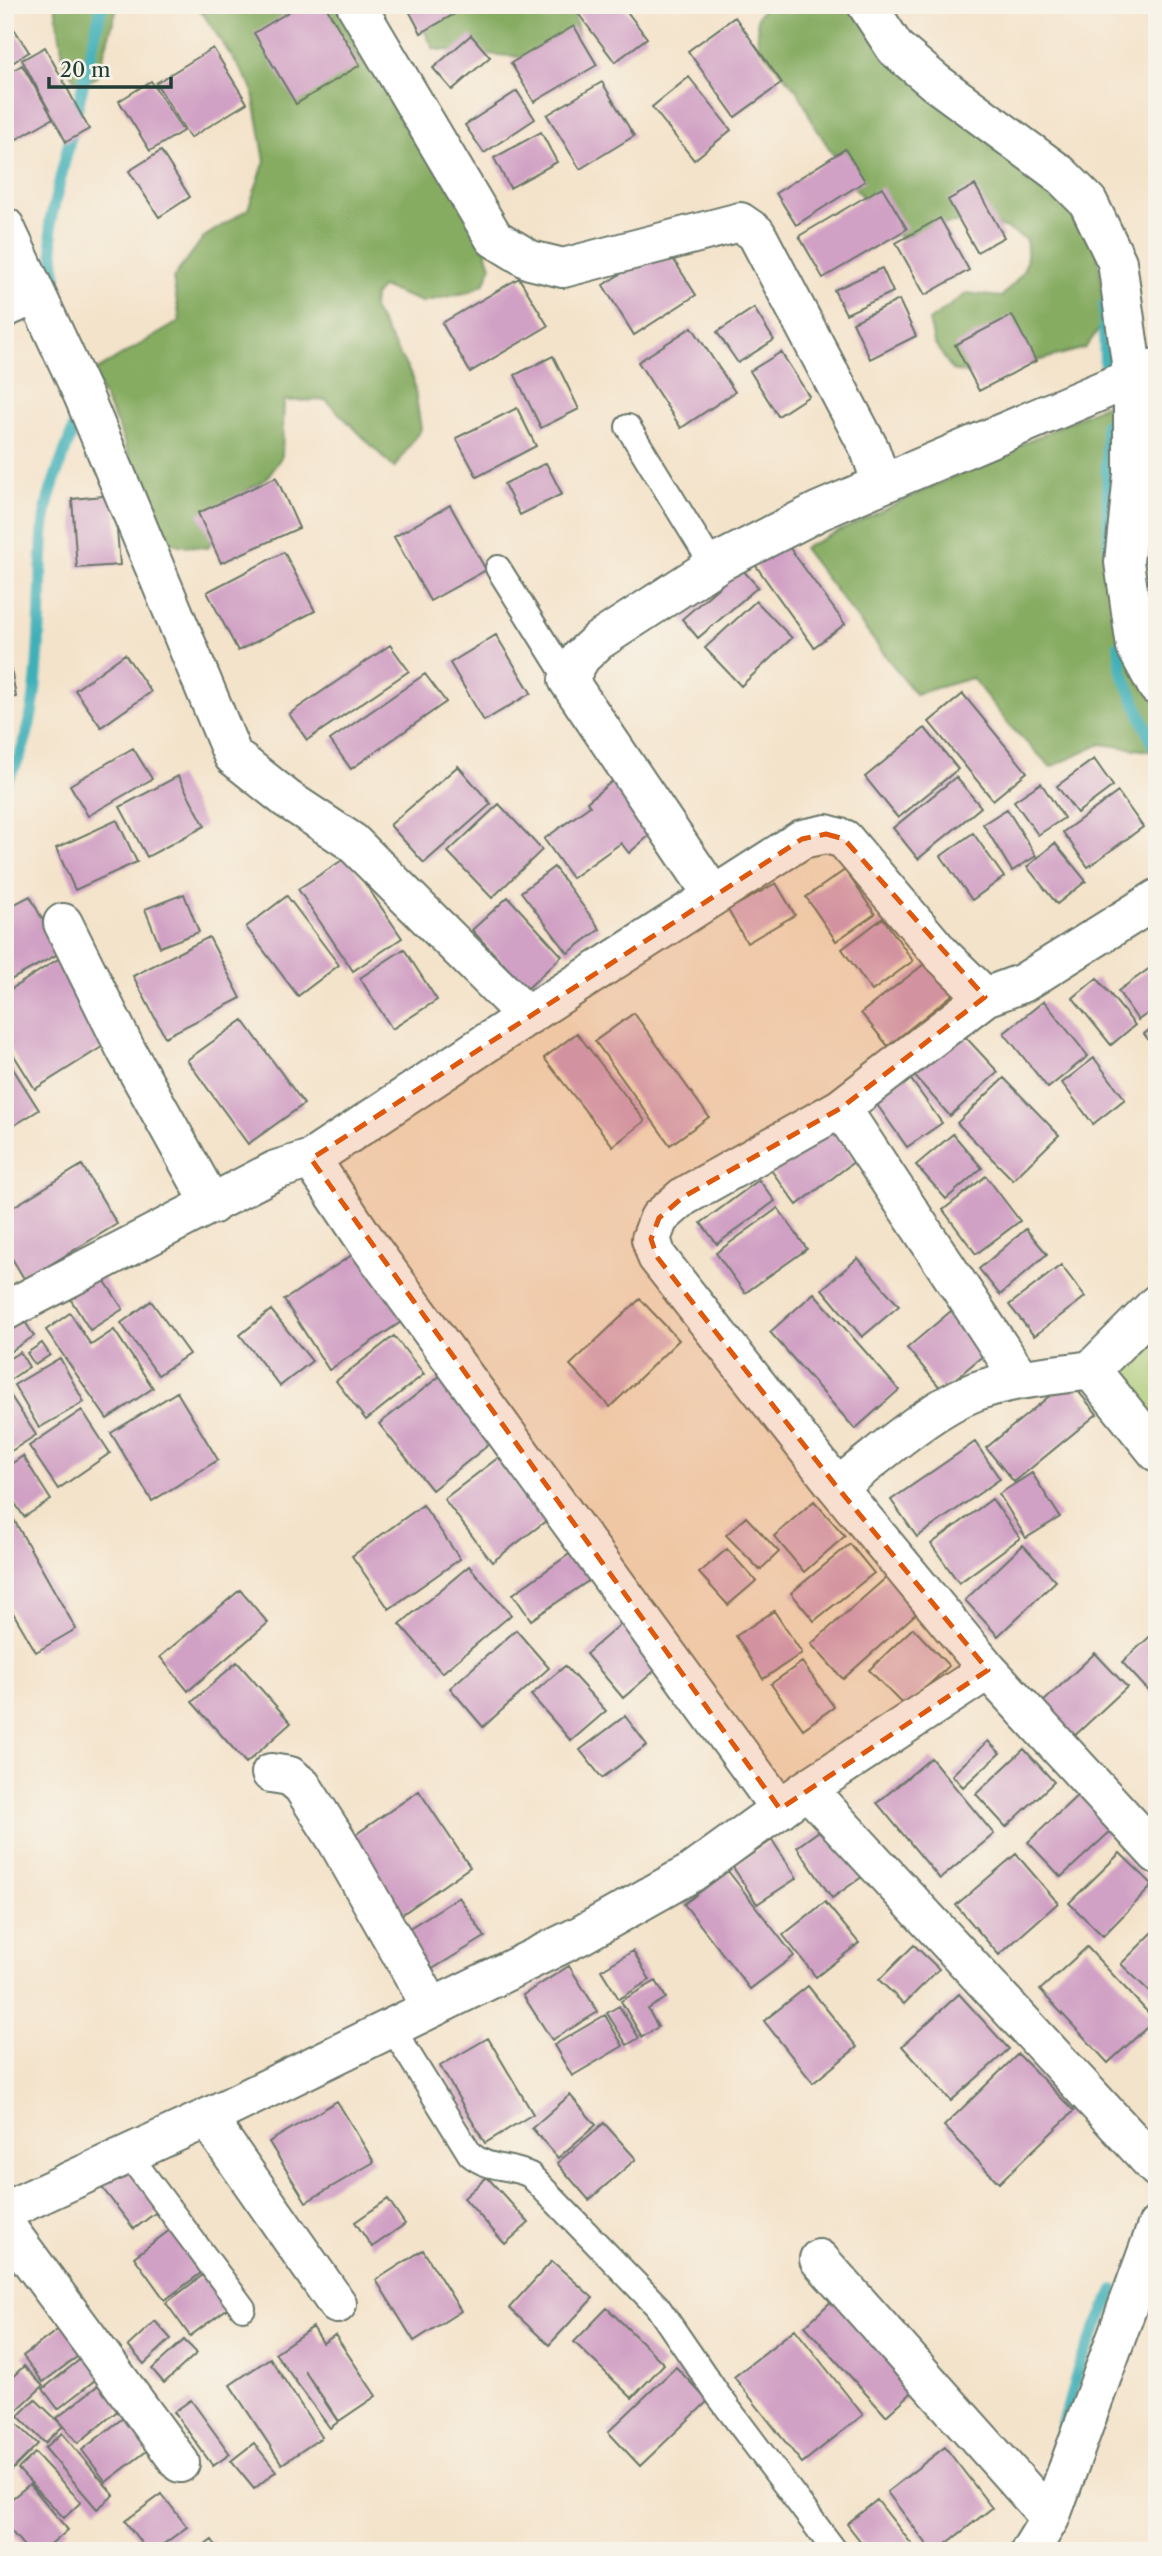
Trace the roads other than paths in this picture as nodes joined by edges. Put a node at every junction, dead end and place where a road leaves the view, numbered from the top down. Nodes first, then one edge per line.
1 (356, 5) edge
2 (867, 5) edge
3 (5, 227) edge
4 (20, 301) edge
5 (1145, 372) edge
6 (628, 427) dead end
7 (882, 484) junction
8 (713, 566) junction
9 (498, 568) dead end
10 (568, 680) junction
11 (1157, 686) edge
12 (713, 895) junction
13 (1157, 898) edge
14 (63, 923) dead end
15 (985, 997) junction
16 (527, 1016) junction
17 (841, 1108) junction
18 (311, 1159) junction
19 (212, 1205) junction
20 (9, 1300) edge
21 (1157, 1304) edge
22 (1091, 1370) junction
23 (1020, 1378) junction
24 (1157, 1452) edge
25 (836, 1487) junction
26 (988, 1670) junction
27 (271, 1773) dead end
28 (793, 1799) junction
29 (1157, 1854) edge
30 (432, 2008) junction
31 (391, 2026) junction
32 (207, 2118) junction
33 (129, 2155) junction
34 (1157, 2168) edge
35 (5, 2211) edge
36 (5, 2225) edge
37 (1157, 2226) edge
38 (819, 2259) dead end
39 (337, 2304) dead end
40 (243, 2308) dead end
41 (180, 2463) dead end
42 (1050, 2518) junction
43 (835, 2551) edge
44 (1030, 2551) edge

1 - 7 street
2 - 5 street
3 - 4 street
4 - 16 street
5 - 7 street
5 - 11 street
6 - 8 lane
7 - 8 street
8 - 10 street
9 - 10 lane
10 - 12 street
12 - 15 street
12 - 16 street
13 - 15 street
14 - 19 street
15 - 17 street
16 - 18 street
17 - 23 street
17 - 25 street
18 - 19 street
18 - 28 street
19 - 20 street
21 - 22 street
22 - 23 street
22 - 24 street
23 - 25 street
25 - 26 street
26 - 28 street
26 - 29 street
27 - 30 street
28 - 30 street
28 - 34 street
30 - 31 street
31 - 32 street
31 - 43 lane
32 - 33 street
32 - 39 street
33 - 35 street
33 - 40 lane
36 - 41 street
37 - 42 street
38 - 42 street
42 - 44 street

